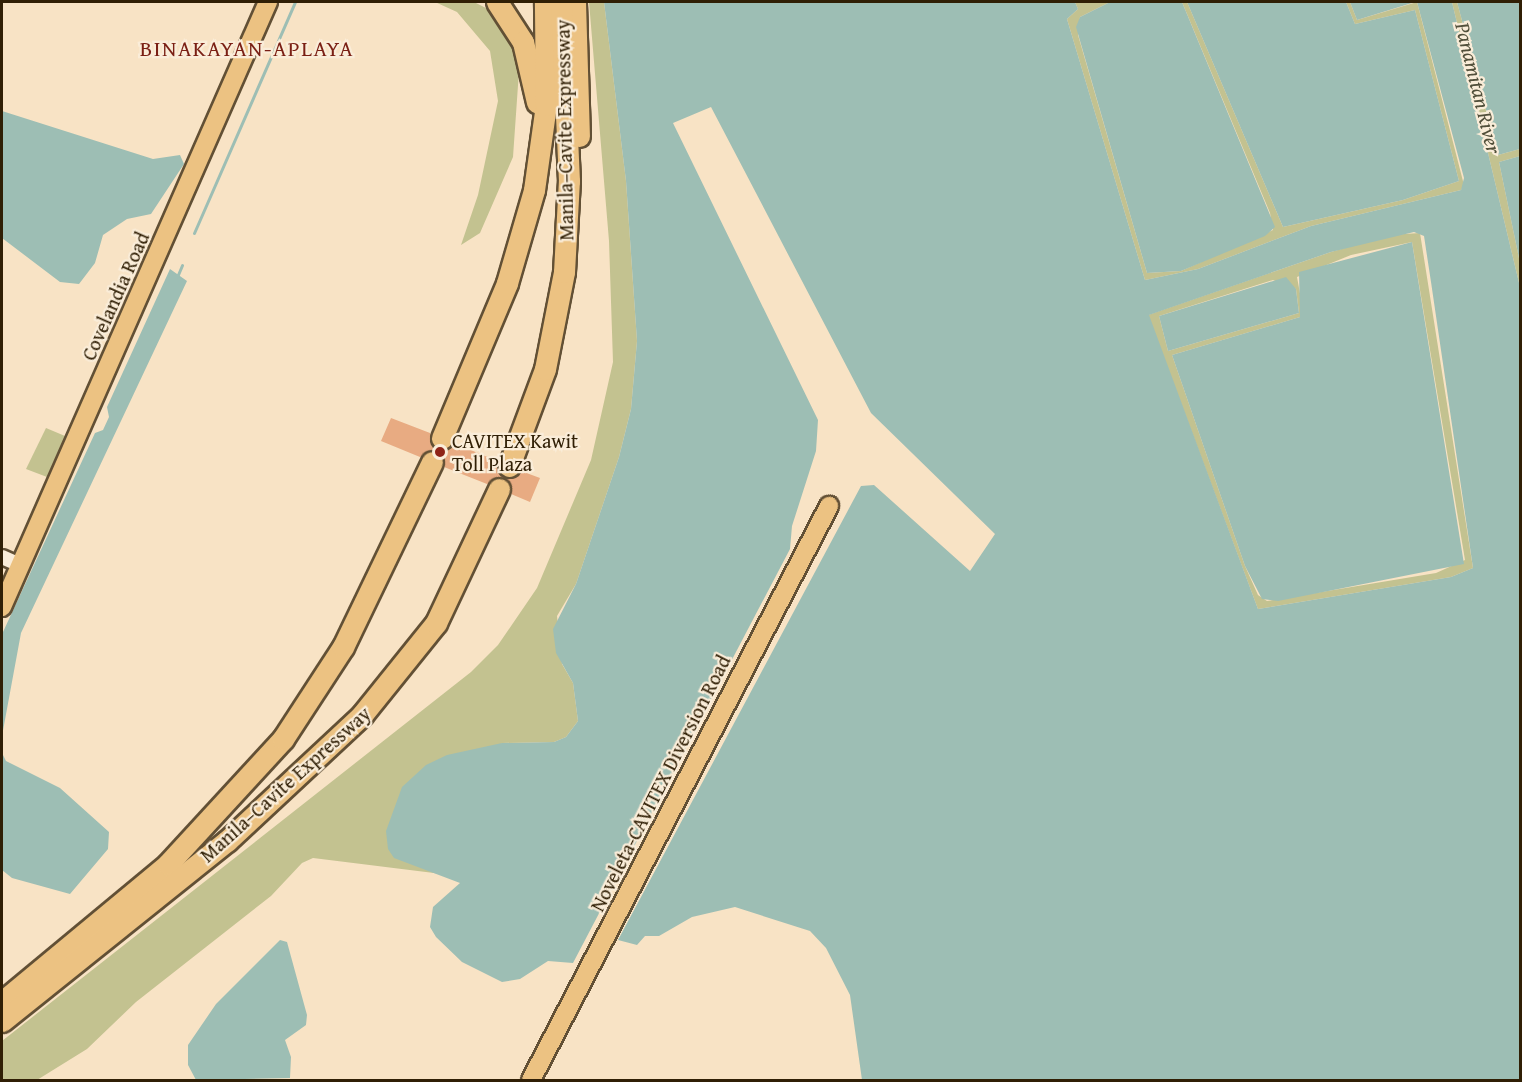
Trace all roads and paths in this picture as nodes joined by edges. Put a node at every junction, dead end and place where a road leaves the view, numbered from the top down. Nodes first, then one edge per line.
1 (268, 2) edge
2 (497, 2) edge
3 (545, 2) edge
4 (561, 2) edge
5 (575, 2) edge
6 (544, 130) junction
7 (569, 181) junction
8 (442, 438) dead end
9 (432, 462) dead end
10 (509, 466) dead end
11 (499, 489) dead end
12 (829, 506) dead end
13 (10, 561) edge
14 (2, 608) edge
15 (2, 1002) edge
16 (2, 1021) edge
17 (531, 1080) edge

1 - 13 main road, Covelandia Road
2 - 6 highway
3 - 6 highway, Manila–Cavite Expressway
4 - 7 highway, Manila–Cavite Expressway
5 - 7 highway
6 - 8 highway, Manila–Cavite Expressway
7 - 10 highway, Manila–Cavite Expressway
9 - 15 highway, Manila–Cavite Expressway
11 - 16 highway, Manila–Cavite Expressway
12 - 17 main road, Noveleta-CAVITEX Diversion Road
13 - 14 main road, Covelandia Road

